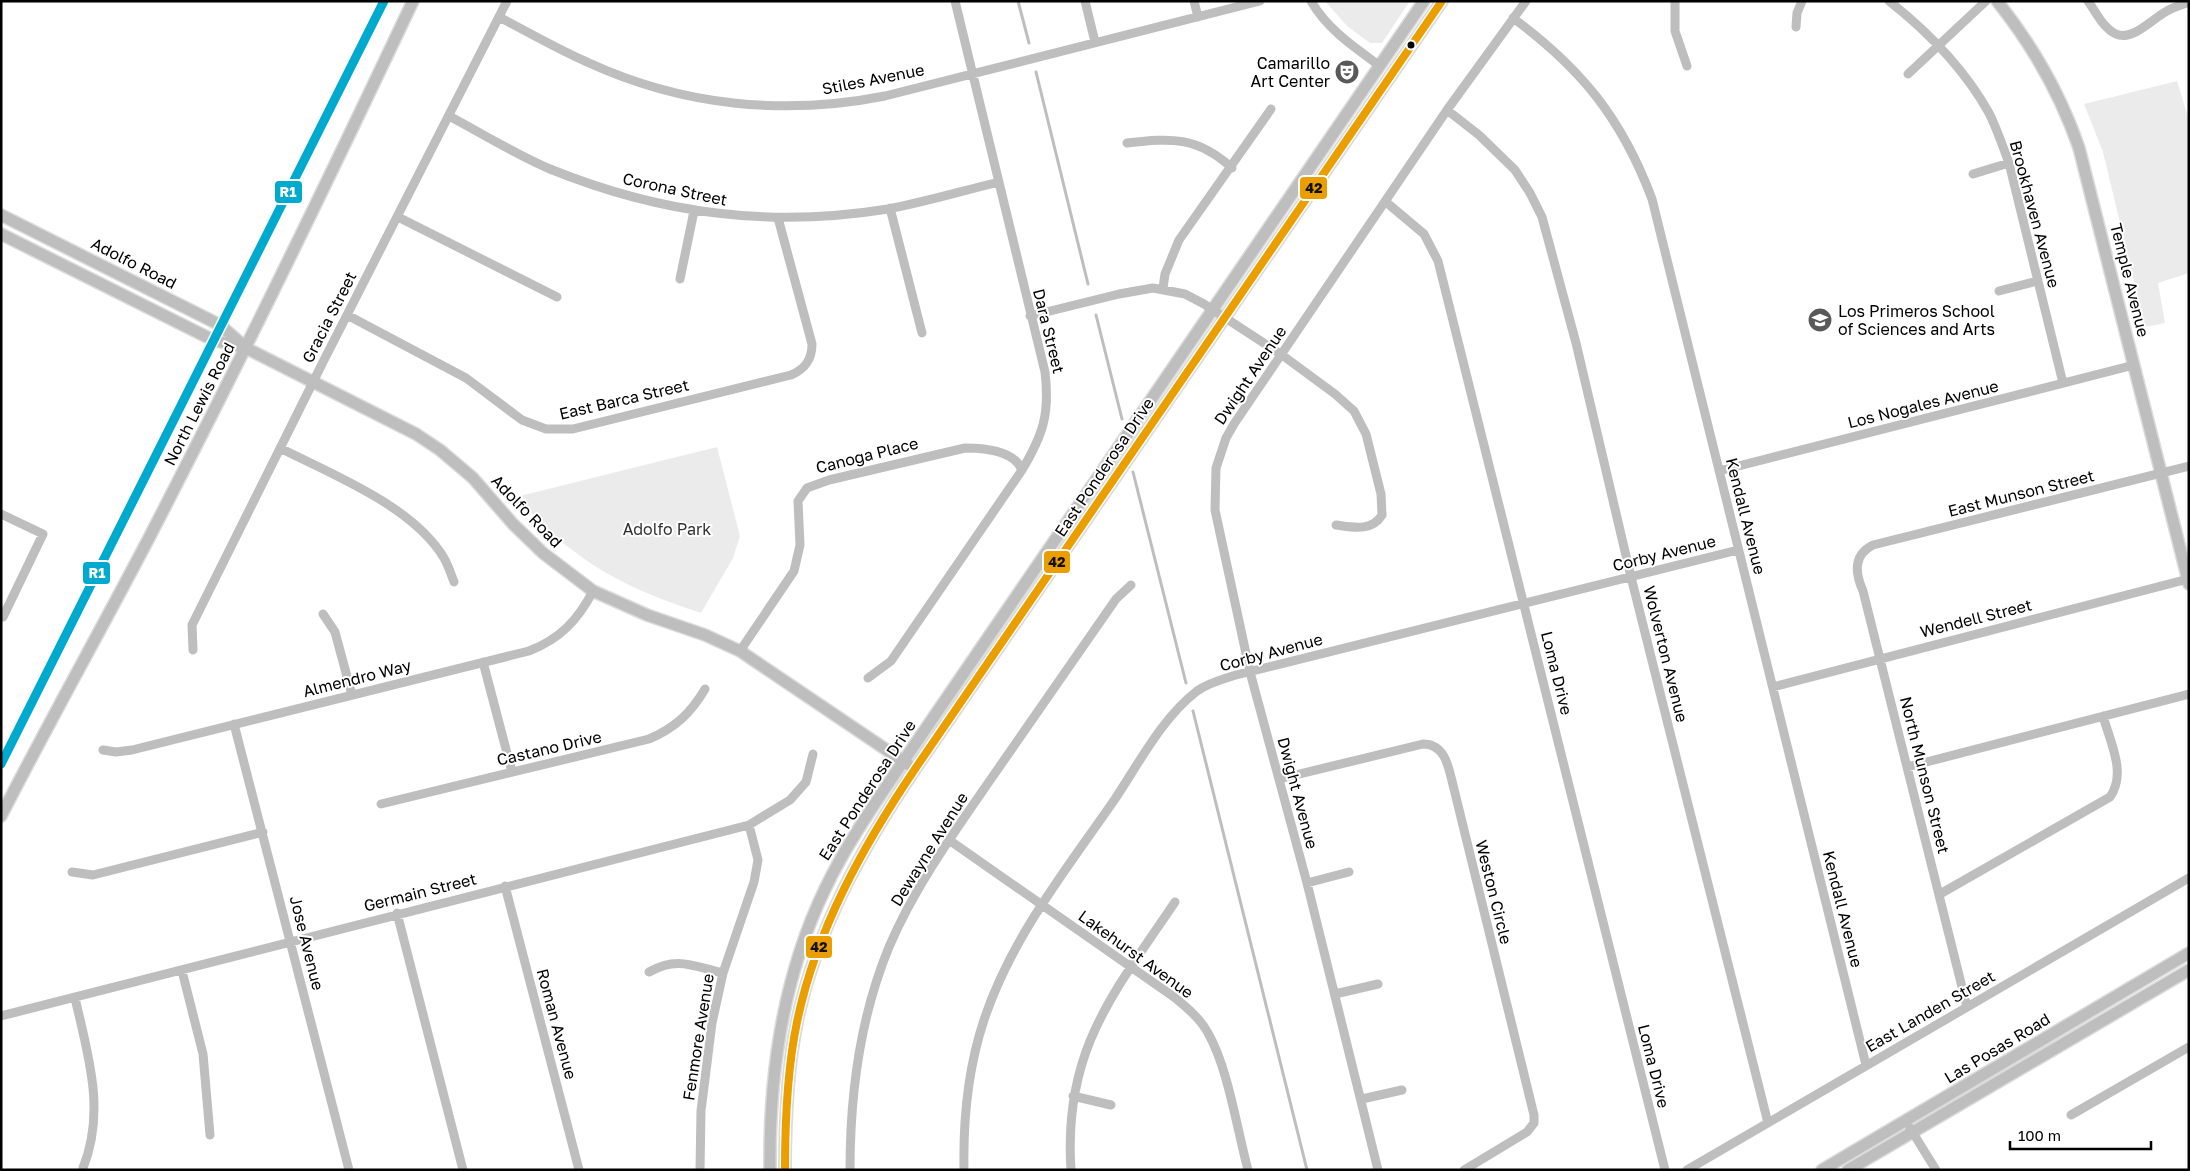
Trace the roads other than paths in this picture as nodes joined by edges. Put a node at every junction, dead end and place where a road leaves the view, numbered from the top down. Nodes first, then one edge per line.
1 (413, 1) edge
2 (507, 1) edge
3 (954, 1) edge
4 (1085, 1) edge
5 (1194, 1) edge
6 (1260, 1) edge
7 (1311, 1) edge
8 (1424, 1) edge
9 (1442, 1) edge
10 (1526, 1) edge
11 (1675, 1) edge
12 (1802, 1) edge
13 (1889, 1) edge
14 (1986, 1) edge
15 (1997, 1) edge
16 (2088, 1) edge
17 (2189, 2) edge
18 (499, 17) junction
19 (1198, 17) junction
20 (1514, 18) junction
21 (1796, 27) dead end
22 (1095, 42) junction
23 (1938, 46) junction
24 (1380, 66) junction
25 (1687, 66) dead end
26 (972, 72) junction
27 (1908, 74) dead end
28 (1391, 75) junction
29 (1271, 109) dead end
30 (1447, 110) junction
31 (450, 116) junction
32 (1127, 143) dead end
33 (2009, 163) junction
34 (1232, 168) junction
35 (1973, 174) dead end
36 (999, 182) junction
37 (1386, 202) junction
38 (890, 208) junction
39 (694, 211) junction
40 (1, 215) edge
41 (398, 217) junction
42 (778, 218) junction
43 (1, 234) edge
44 (680, 279) dead end
45 (2037, 281) junction
46 (1164, 288) junction
47 (1999, 291) dead end
48 (557, 297) dead end
49 (1214, 310) junction
50 (347, 315) junction
51 (1030, 316) junction
52 (1225, 318) junction
53 (922, 333) dead end
54 (246, 348) junction
55 (1282, 355) junction
56 (2134, 365) junction
57 (313, 382) junction
58 (2063, 383) junction
59 (280, 448) junction
60 (2189, 466) edge
61 (1022, 470) junction
62 (1719, 471) junction
63 (2162, 473) junction
64 (1, 514) edge
65 (1336, 525) dead end
66 (1738, 550) junction
67 (1862, 552) joint
68 (1631, 576) junction
69 (454, 582) dead end
70 (2188, 582) edge
71 (1131, 585) dead end
72 (593, 591) junction
73 (1524, 603) junction
74 (323, 614) dead end
75 (2, 616) edge
76 (193, 650) dead end
77 (740, 651) junction
78 (1880, 658) junction
79 (483, 662) junction
80 (1250, 672) junction
81 (868, 678) dead end
82 (1773, 688) junction
83 (705, 689) dead end
84 (2189, 694) edge
85 (352, 695) junction
86 (2103, 716) junction
87 (234, 724) junction
88 (103, 750) dead end
89 (813, 754) dead end
90 (904, 761) junction
91 (1907, 767) junction
92 (915, 769) junction
93 (512, 772) junction
94 (1279, 779) junction
95 (381, 804) dead end
96 (1, 816) edge
97 (749, 825) junction
98 (263, 832) junction
99 (949, 840) junction
100 (72, 872) dead end
101 (1349, 872) dead end
102 (2189, 878) edge
103 (1307, 883) junction
104 (506, 886) junction
105 (1940, 894) junction
106 (1174, 902) dead end
107 (1042, 905) junction
108 (398, 913) junction
109 (291, 940) junction
110 (2189, 953) edge
111 (1131, 967) junction
112 (2189, 970) edge
113 (182, 971) junction
114 (649, 972) dead end
115 (723, 973) junction
116 (1378, 984) dead end
117 (1335, 994) junction
118 (75, 998) junction
119 (1968, 1007) junction
120 (1, 1016) edge
121 (2189, 1047) edge
122 (1866, 1065) junction
123 (1402, 1090) dead end
124 (1073, 1096) junction
125 (1362, 1100) junction
126 (1111, 1105) dead end
127 (2071, 1115) dead end
128 (1906, 1121) junction
129 (1768, 1122) junction
130 (1913, 1132) junction
131 (210, 1135) dead end
132 (83, 1168) dead end
133 (349, 1170) edge
134 (463, 1170) edge
135 (579, 1170) edge
136 (700, 1170) edge
137 (770, 1170) edge
138 (785, 1170) edge
139 (850, 1170) edge
140 (964, 1170) edge
141 (1071, 1170) edge
142 (1248, 1170) edge
143 (1378, 1170) edge
144 (1464, 1170) edge
145 (1665, 1170) edge
146 (1687, 1170) edge
147 (1822, 1170) edge
148 (1848, 1170) edge
149 (1936, 1170) edge

1 - 54 main road, North Lewis Road
2 - 18 street, Gracia Street
3 - 26 street, Dara Street
4 - 22 street
5 - 19 street
6 - 19 street, Stiles Avenue
7 - 24 street
8 - 24 main road, East Ponderosa Drive
9 - 28 main road, East Ponderosa Drive
10 - 20 street, Dwight Avenue
11 - 25 street
12 - 21 street
13 - 23 street, Brookhaven Avenue
14 - 23 street
15 - 56 main road, Temple Avenue
16 - 17 street
18 - 26 street, Stiles Avenue
18 - 31 street, Gracia Street
19 - 22 street, Stiles Avenue
20 - 30 street, Dwight Avenue
20 - 62 street, Kendall Avenue
22 - 26 street, Stiles Avenue
23 - 27 street
23 - 33 street, Brookhaven Avenue
24 - 28 main road
24 - 49 main road, East Ponderosa Drive
26 - 36 street, Dara Street
28 - 52 main road, East Ponderosa Drive
29 - 34 street
30 - 37 street, Dwight Avenue
30 - 68 street, Wolverton Avenue
31 - 39 street, Corona Street
31 - 41 street, Gracia Street
32 - 34 street
33 - 35 street
33 - 45 street, Brookhaven Avenue
34 - 46 street
36 - 38 street, Corona Street
36 - 51 street, Dara Street
37 - 55 street, Dwight Avenue
37 - 73 street, Loma Drive
38 - 42 street, Corona Street
38 - 53 street
39 - 42 street, Corona Street
39 - 44 street
40 - 54 main road, Adolfo Road
41 - 48 street
41 - 50 street, Gracia Street
42 - 50 street, East Barca Street
43 - 54 main road, Adolfo Road
45 - 47 street
45 - 58 street, Brookhaven Avenue
46 - 49 street
46 - 51 street
49 - 52 street
49 - 90 main road, East Ponderosa Drive
50 - 57 street, Gracia Street
51 - 61 street, Dara Street
52 - 55 street
52 - 92 main road, East Ponderosa Drive
54 - 57 main road, Adolfo Road
54 - 96 main road, North Lewis Road
55 - 65 street
55 - 80 street, Dwight Avenue
56 - 58 street, Los Nogales Avenue
56 - 63 main road, Temple Avenue
57 - 59 street, Gracia Street
57 - 72 main road, Adolfo Road
58 - 62 street, Los Nogales Avenue
59 - 69 street
59 - 76 street, Gracia Street
60 - 63 street, East Munson Street
61 - 77 street, Canoga Place
61 - 81 street, Dara Street
62 - 66 street, Kendall Avenue
63 - 67 street, East Munson Street
63 - 70 main road, Temple Avenue
64 - 75 street
66 - 68 street, Corby Avenue
66 - 82 street, Kendall Avenue
67 - 78 street, North Munson Street
68 - 73 street, Corby Avenue
68 - 129 street, Wolverton Avenue
70 - 78 street, Wendell Street
71 - 99 street, Dewayne Avenue
72 - 77 main road, Adolfo Road
72 - 79 street, Almendro Way
73 - 80 street, Corby Avenue
73 - 145 street, Loma Drive
74 - 85 street
77 - 90 main road, Adolfo Road
78 - 82 street, Wendell Street
78 - 91 street, North Munson Street
79 - 85 street, Almendro Way
79 - 93 street
80 - 94 street, Dwight Avenue
80 - 107 street, Corby Avenue
82 - 122 street, Kendall Avenue
83 - 93 street, Castano Drive
84 - 86 street
85 - 87 street, Almendro Way
86 - 91 street
86 - 105 street
87 - 88 street, Almendro Way
87 - 98 street, Jose Avenue
89 - 97 street, Germain Street
90 - 92 main road, Adolfo Road
90 - 137 main road, East Ponderosa Drive
91 - 105 street, North Munson Street
92 - 138 main road, East Ponderosa Drive
93 - 95 street, Castano Drive
94 - 103 street, Dwight Avenue
94 - 144 street, Weston Circle
97 - 104 street, Germain Street
97 - 115 street, Fenmore Avenue
98 - 100 street
98 - 109 street, Jose Avenue
99 - 107 street, Lakehurst Avenue
99 - 139 street, Dewayne Avenue
101 - 103 street
102 - 119 street, East Landen Street
103 - 117 street, Dwight Avenue
104 - 108 street, Germain Street
104 - 135 street, Roman Avenue
105 - 119 street, North Munson Street
106 - 111 street
107 - 111 street, Lakehurst Avenue
107 - 140 street, Corby Avenue
108 - 109 street, Germain Street
108 - 134 street
109 - 113 street, Germain Street
109 - 133 street, Jose Avenue
110 - 128 main road, Las Posas Road
111 - 124 street
111 - 142 street, Lakehurst Avenue
112 - 130 main road, Las Posas Road
113 - 118 street, Germain Street
113 - 131 street
114 - 115 street
115 - 136 street, Fenmore Avenue
116 - 117 street
117 - 125 street, Dwight Avenue
118 - 120 street, Germain Street
118 - 132 street
119 - 122 street, East Landen Street
121 - 127 street
122 - 129 street, East Landen Street
123 - 125 street
124 - 126 street
124 - 141 street
125 - 143 street, Dwight Avenue
128 - 130 street
128 - 147 main road, Las Posas Road
129 - 146 street, East Landen Street
130 - 148 main road, Las Posas Road
130 - 149 street

